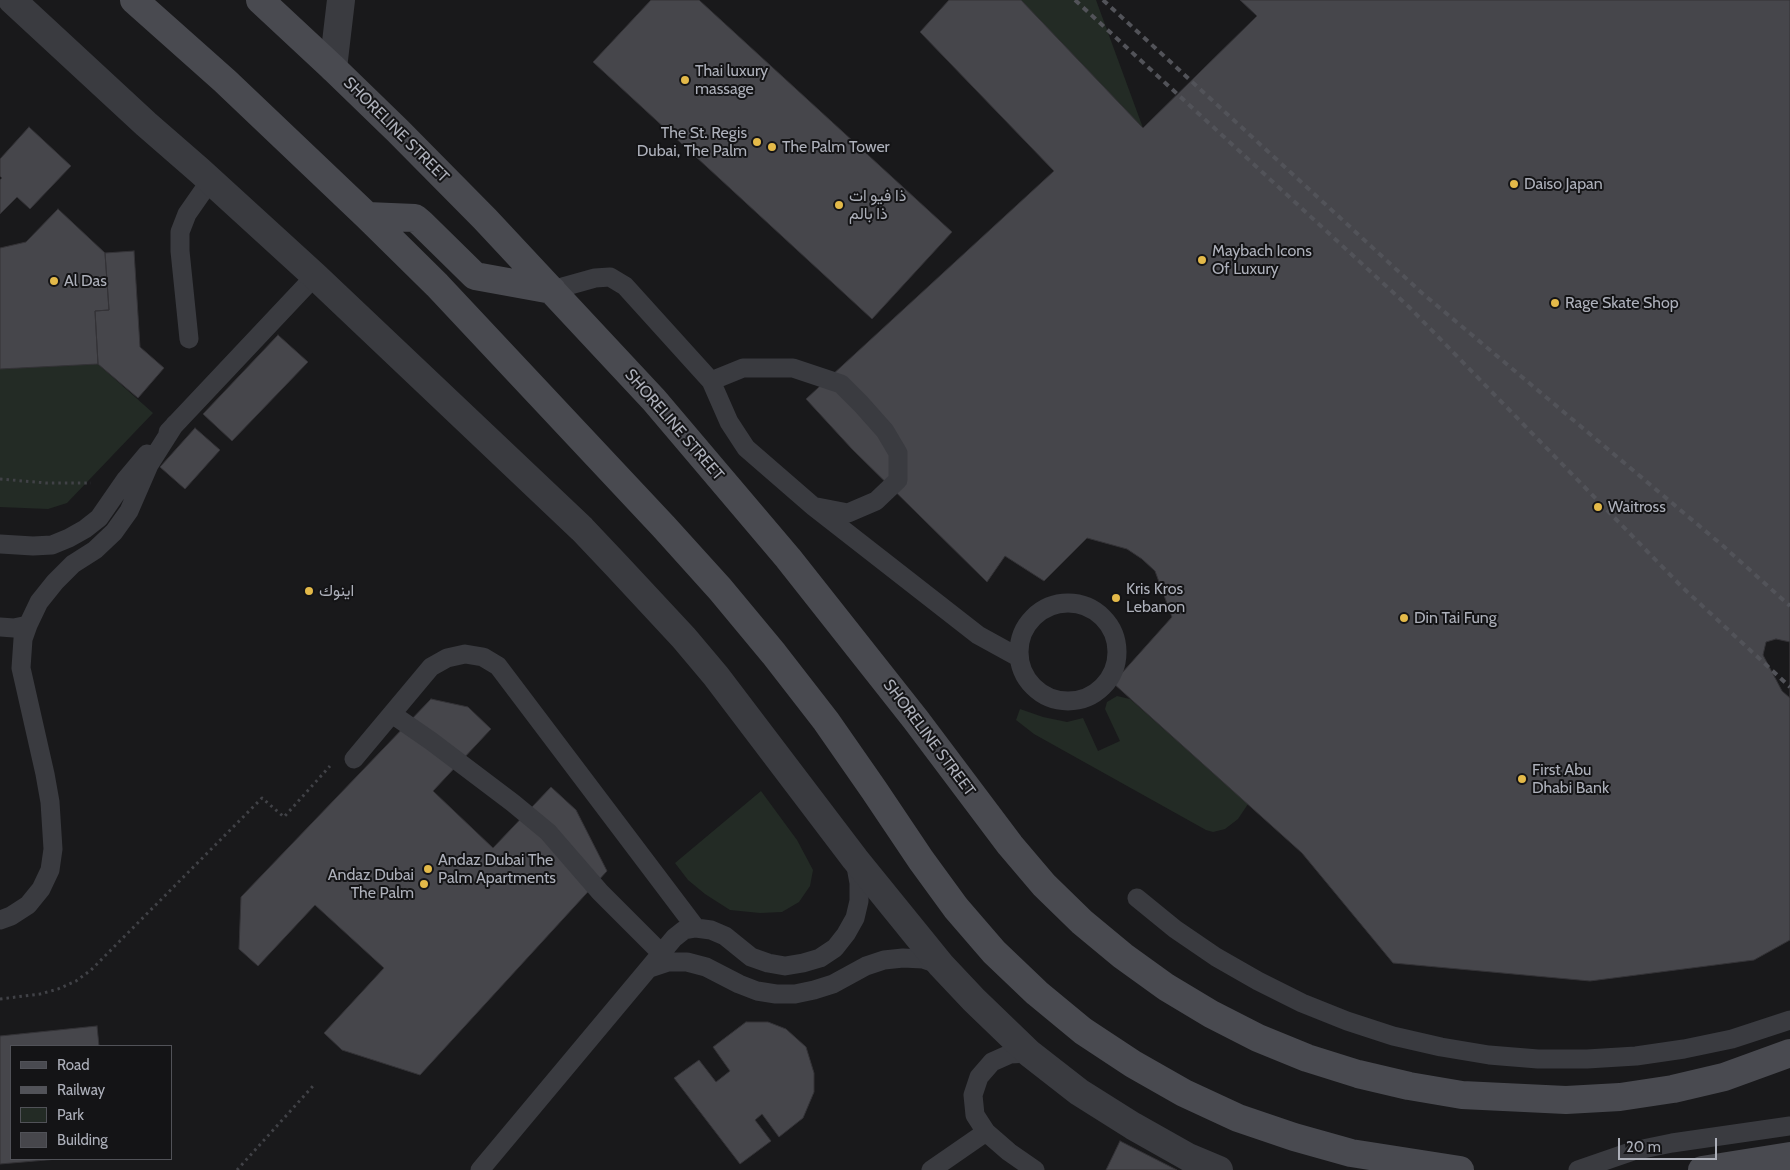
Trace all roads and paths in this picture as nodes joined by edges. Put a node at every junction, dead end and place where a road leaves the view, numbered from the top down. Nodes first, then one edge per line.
1 (12, 0) edge
2 (134, 0) edge
3 (260, 0) edge
4 (341, 0) edge
5 (334, 68) junction
6 (210, 181) junction
7 (367, 216) junction
8 (314, 276) junction
9 (552, 290) junction
10 (189, 339) dead end
11 (711, 381) junction
12 (175, 424) junction
13 (0, 479) edge
14 (126, 479) junction
15 (814, 507) junction
16 (0, 544) edge
17 (28, 625) junction
18 (0, 627) edge
19 (1018, 657) junction
20 (392, 714) junction
21 (354, 759) joint
22 (855, 858) junction
23 (1137, 898) dead end
24 (0, 920) edge
25 (696, 928) junction
26 (656, 960) junction
27 (941, 965) junction
28 (0, 999) edge
29 (1790, 1020) edge
30 (1029, 1053) junction
31 (1790, 1053) edge
32 (313, 1086) dead end
33 (1790, 1126) edge
34 (986, 1132) junction
35 (1790, 1156) edge
36 (237, 1170) edge
37 (480, 1170) edge
38 (931, 1170) edge
39 (1035, 1170) edge
40 (1219, 1170) edge
41 (1460, 1170) edge
42 (1578, 1170) edge
43 (1702, 1170) edge

1 - 6 street
2 - 7 main road
3 - 5 main road, SHORELINE STREET
4 - 5 street
5 - 9 main road, SHORELINE STREET
6 - 8 street
6 - 10 lane
7 - 9 main road
7 - 41 main road
8 - 12 lane
8 - 22 street
9 - 11 lane
9 - 31 main road, SHORELINE STREET
11 - 15 lane
11 - 15 lane
12 - 14 lane
12 - 17 lane
13 - 14 path
14 - 16 lane
15 - 19 lane
17 - 18 lane
17 - 24 lane
19 - 19 lane
20 - 21 lane
20 - 25 lane
20 - 26 lane
21 - 28 path
22 - 25 lane
22 - 27 street
23 - 29 lane
25 - 26 lane
26 - 27 lane
26 - 37 lane
27 - 30 street
30 - 34 lane
30 - 40 street
32 - 36 path
33 - 42 lane
34 - 38 lane
34 - 39 lane
35 - 43 main road

